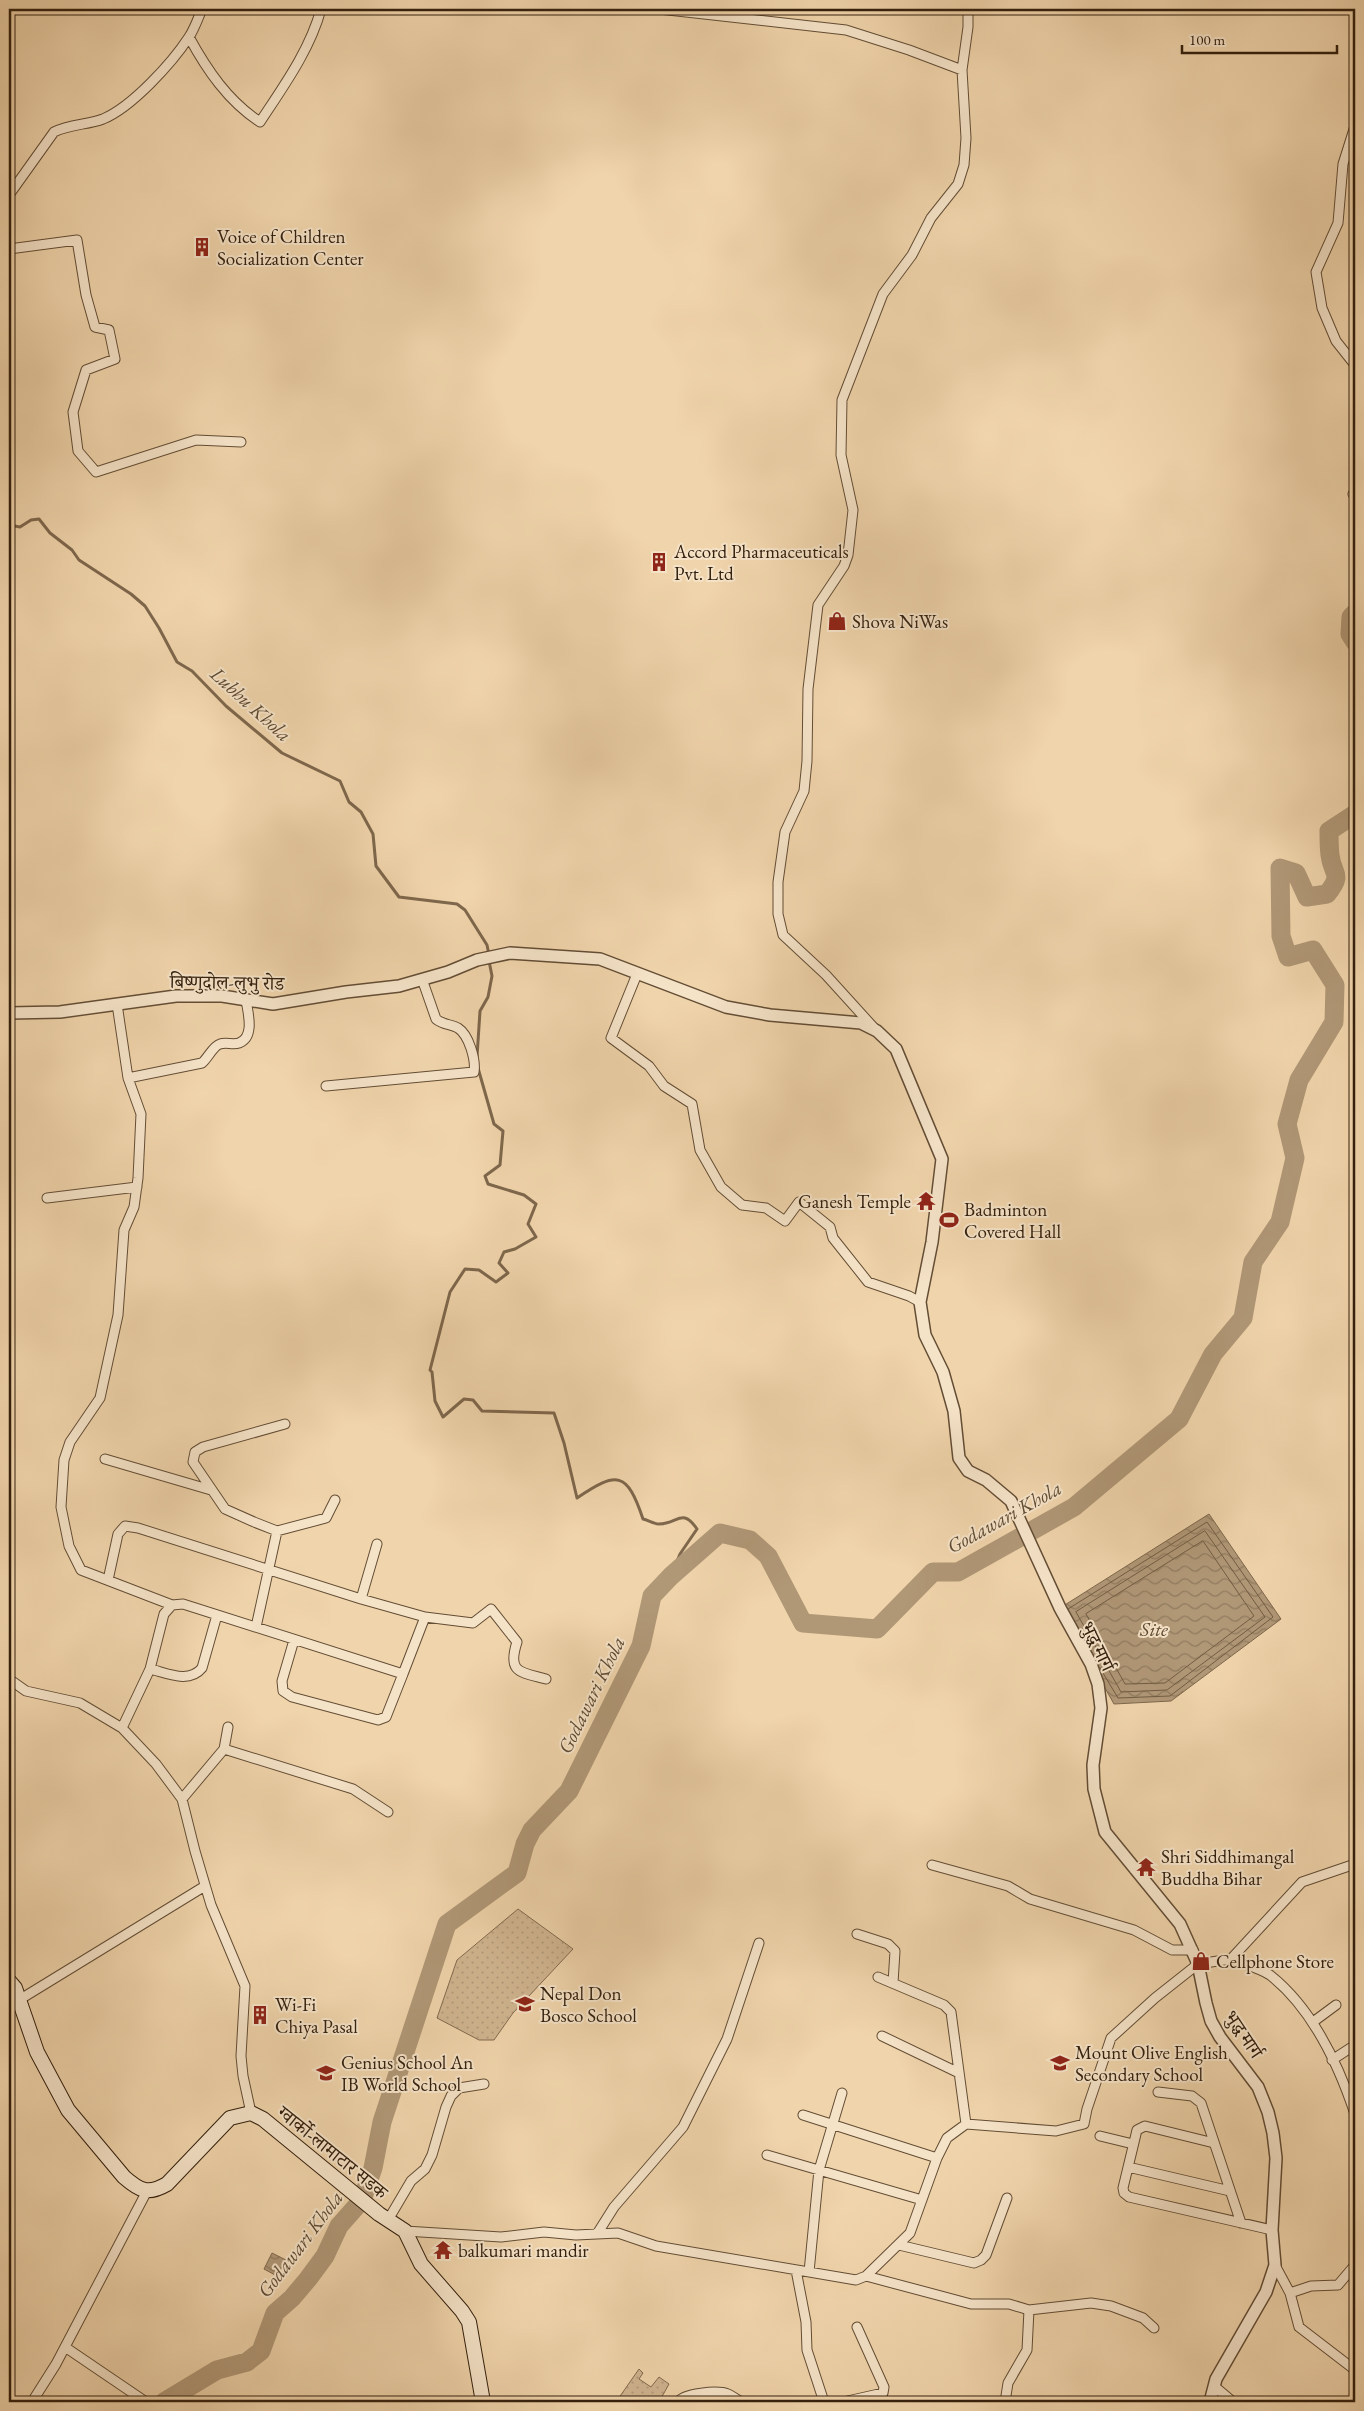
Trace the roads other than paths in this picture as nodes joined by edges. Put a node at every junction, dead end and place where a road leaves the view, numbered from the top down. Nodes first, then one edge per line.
1 (202, 9) edge
2 (321, 9) edge
3 (659, 9) edge
4 (968, 9) edge
5 (190, 37) junction
6 (962, 70) junction
7 (1355, 126) edge
8 (9, 195) edge
9 (9, 249) edge
10 (1355, 366) edge
11 (241, 442) dead end
12 (637, 974) junction
13 (422, 979) junction
14 (246, 1000) junction
15 (117, 1004) junction
16 (9, 1013) edge
17 (877, 1031) junction
18 (128, 1078) junction
19 (326, 1086) dead end
20 (137, 1187) junction
21 (47, 1198) dead end
22 (920, 1302) junction
23 (285, 1424) dead end
24 (105, 1459) dead end
25 (211, 1490) junction
26 (335, 1500) dead end
27 (277, 1531) junction
28 (377, 1544) dead end
29 (268, 1569) junction
30 (108, 1580) junction
31 (361, 1599) junction
32 (172, 1605) junction
33 (217, 1615) junction
34 (425, 1617) junction
35 (256, 1628) junction
36 (294, 1640) junction
37 (150, 1669) junction
38 (403, 1674) junction
39 (9, 1679) edge
40 (546, 1679) dead end
41 (228, 1727) dead end
42 (122, 1728) junction
43 (224, 1749) junction
44 (182, 1799) junction
45 (388, 1812) dead end
46 (1355, 1864) edge
47 (932, 1865) dead end
48 (205, 1886) junction
49 (857, 1934) dead end
50 (759, 1943) dead end
51 (1193, 1950) junction
52 (1231, 1959) junction
53 (1198, 1964) junction
54 (878, 1977) dead end
55 (9, 1981) edge
56 (893, 1983) junction
57 (19, 2000) junction
58 (1336, 2006) dead end
59 (1313, 2022) junction
60 (882, 2036) dead end
61 (1355, 2045) edge
62 (1332, 2060) junction
63 (960, 2073) junction
64 (484, 2084) dead end
65 (1158, 2092) dead end
66 (842, 2093) dead end
67 (251, 2113) junction
68 (1355, 2114) edge
69 (803, 2115) dead end
70 (966, 2124) junction
71 (832, 2125) junction
72 (1100, 2136) dead end
73 (1214, 2143) junction
74 (1133, 2144) junction
75 (767, 2155) dead end
76 (937, 2158) junction
77 (1128, 2167) junction
78 (819, 2170) junction
79 (147, 2191) junction
80 (1230, 2191) junction
81 (1007, 2198) dead end
82 (922, 2200) junction
83 (384, 2217) junction
84 (1241, 2223) junction
85 (1272, 2230) junction
86 (405, 2231) junction
87 (597, 2234) junction
88 (899, 2245) junction
89 (1275, 2265) junction
90 (1355, 2265) edge
91 (796, 2270) junction
92 (809, 2272) junction
93 (866, 2276) junction
94 (1290, 2292) junction
95 (1029, 2310) junction
96 (857, 2327) dead end
97 (1154, 2328) dead end
98 (65, 2347) junction
99 (1355, 2370) edge
100 (1214, 2386) junction
101 (32, 2402) edge
102 (146, 2402) edge
103 (483, 2402) edge
104 (678, 2402) edge
105 (742, 2402) edge
106 (753, 2402) edge
107 (758, 2402) edge
108 (824, 2402) edge
109 (843, 2402) edge
110 (1005, 2402) edge
111 (1210, 2402) edge
112 (1233, 2402) edge

1 - 5 street
2 - 5 street
3 - 6 street
4 - 6 street
5 - 8 street
6 - 17 street
7 - 10 street
9 - 11 street
12 - 13 street, बिष्णुदोल-लुभु रोड
12 - 17 street, बिष्णुदोल-लुभु रोड
12 - 22 street
13 - 14 street, बिष्णुदोल-लुभु रोड
13 - 19 street
14 - 15 street, बिष्णुदोल-लुभु रोड
14 - 18 street
15 - 16 street, बिष्णुदोल-लुभु रोड
15 - 18 street
17 - 22 street
18 - 20 street
20 - 21 street
20 - 30 street
22 - 51 street, भुद्ध मार्ग
23 - 25 street
24 - 25 street
25 - 27 street
26 - 27 street
27 - 29 street
28 - 31 street
29 - 30 street
29 - 31 street
29 - 35 street
30 - 32 street
31 - 34 street
32 - 33 street
32 - 37 street
33 - 35 street
33 - 37 street
34 - 38 street
34 - 40 street
35 - 36 street
36 - 38 street
36 - 38 street
37 - 42 street
39 - 42 street
41 - 43 street
42 - 44 street
43 - 44 street
43 - 45 street
44 - 48 street
46 - 52 street
47 - 51 street
48 - 57 street
48 - 67 street
49 - 56 street
50 - 87 street
51 - 53 street, भुद्ध मार्ग
52 - 53 street
52 - 59 street
53 - 70 street
53 - 85 street, भुद्ध मार्ग
54 - 56 street
55 - 57 main road
56 - 63 street
57 - 79 main road
58 - 59 street
59 - 62 street
60 - 63 street
61 - 62 street
62 - 68 street
63 - 70 street
64 - 83 street
65 - 73 street
66 - 71 street
67 - 79 main road, ग्वार्को-लामाटार सडक
67 - 83 main road, ग्वार्को-लामाटार सडक
69 - 71 street
70 - 76 street
71 - 76 street
71 - 78 street
72 - 74 street
73 - 74 street
73 - 80 street
74 - 77 street
75 - 78 street
76 - 82 street
77 - 80 street
77 - 84 street
78 - 82 street
78 - 92 street
79 - 98 street
80 - 84 street
81 - 88 street
82 - 88 street
83 - 86 main road, ग्वार्को-लामाटार सडक
84 - 85 street
85 - 89 street, भुद्ध मार्ग
86 - 87 street
86 - 103 main road
87 - 91 street
88 - 93 street
89 - 94 street
89 - 100 street, भुद्ध मार्ग
90 - 94 street
91 - 92 street
91 - 108 street
92 - 93 street
93 - 95 street
94 - 99 street
95 - 97 street
95 - 110 street
96 - 109 street
98 - 101 street
98 - 102 street
100 - 111 street, भुद्ध मार्ग
100 - 112 street
104 - 105 street
106 - 107 street

